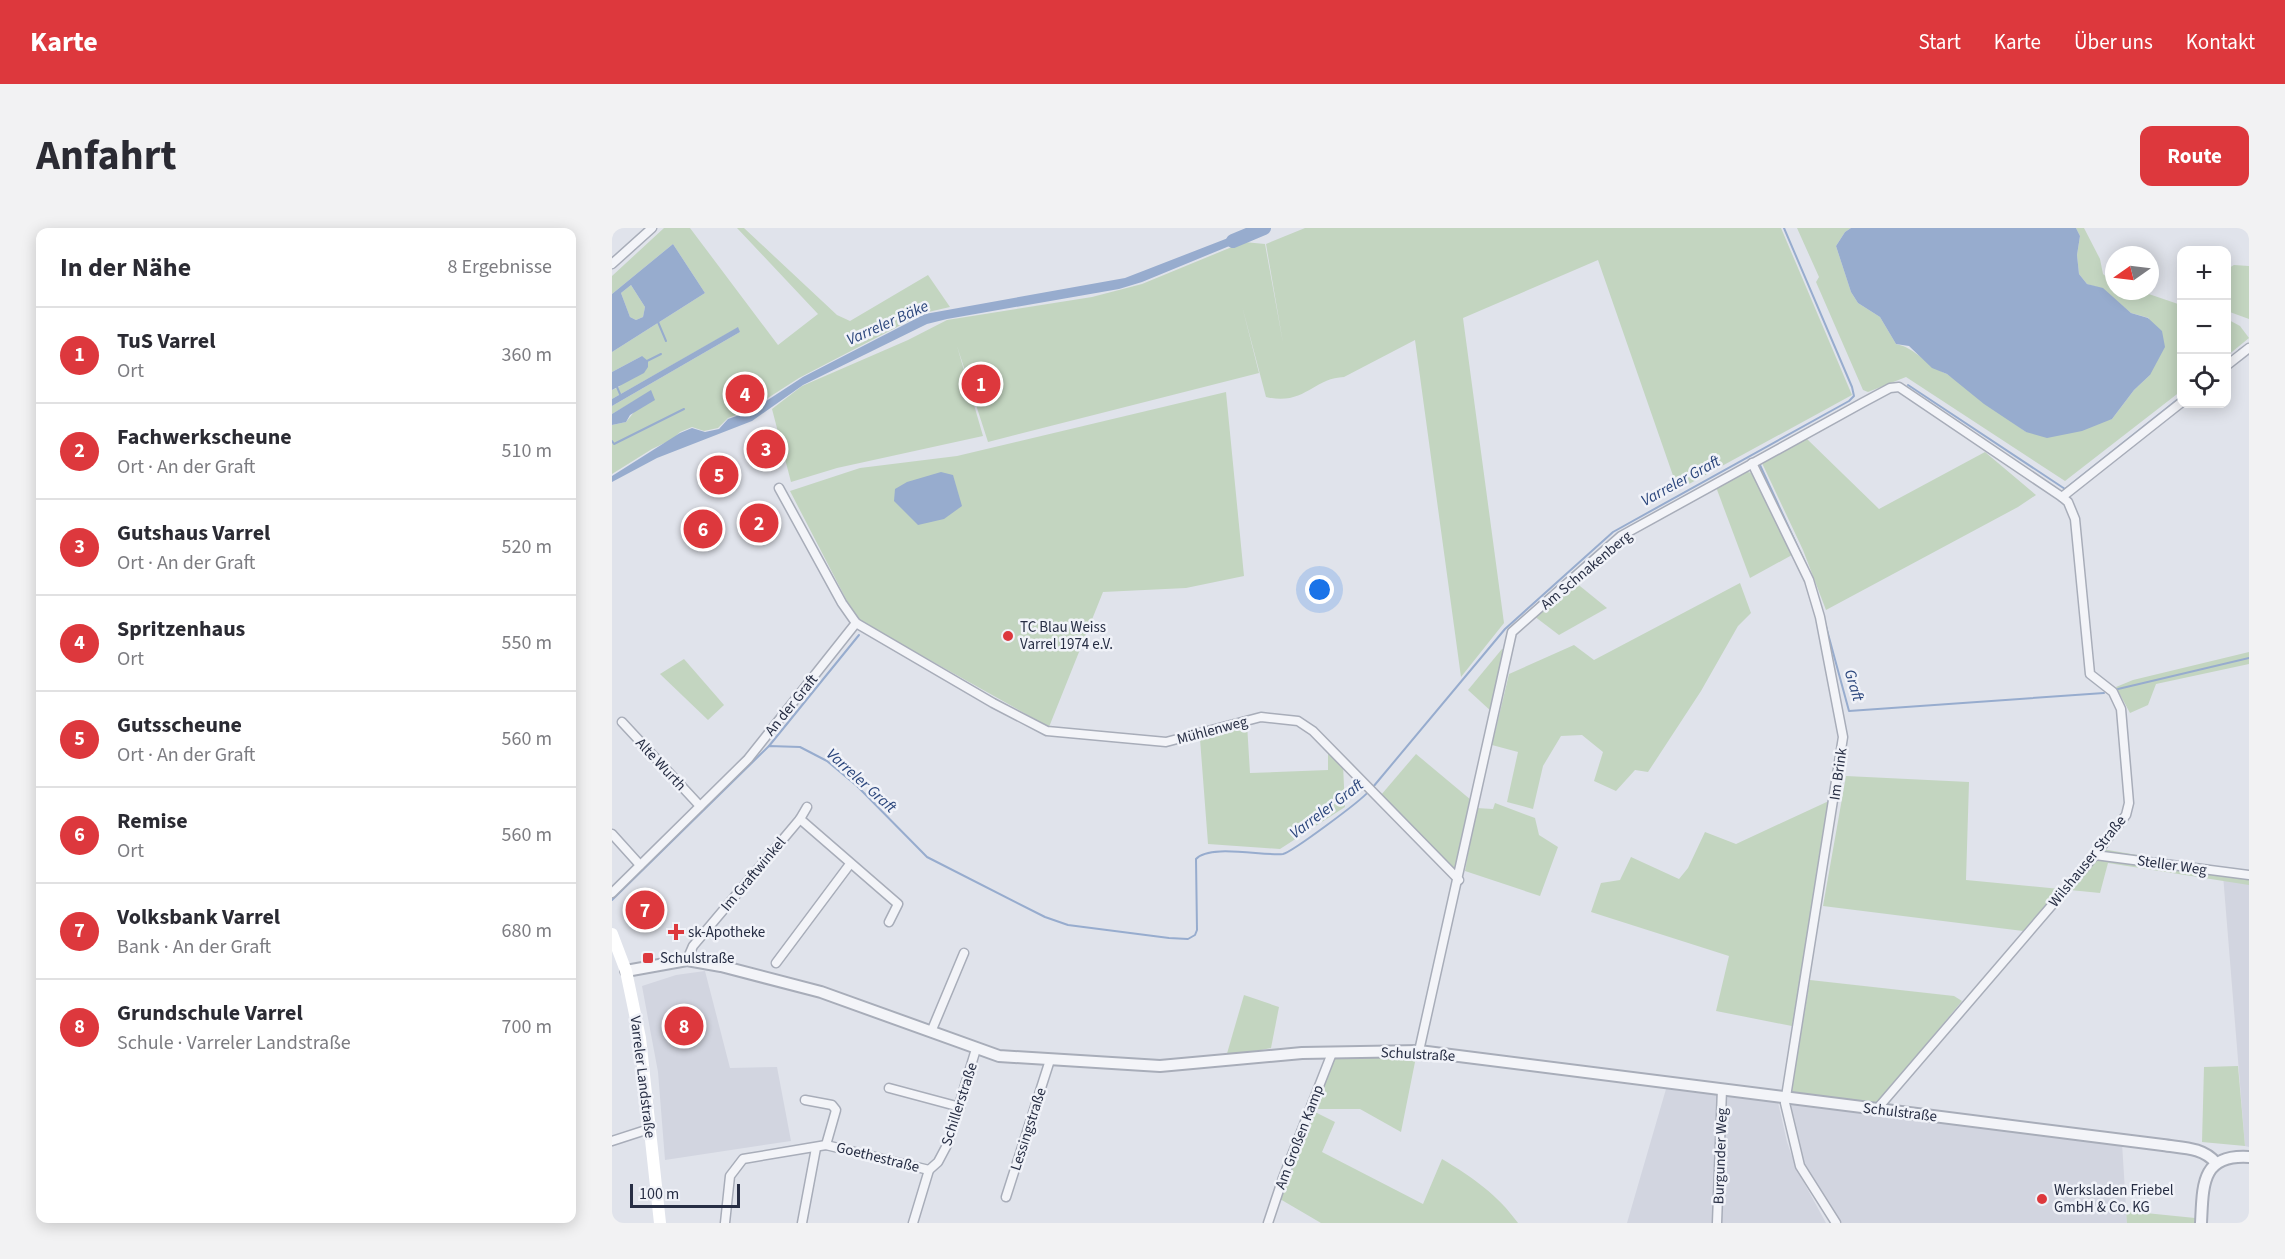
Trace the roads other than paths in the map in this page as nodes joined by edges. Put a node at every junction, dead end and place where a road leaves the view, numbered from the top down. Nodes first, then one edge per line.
1 (652, 228) edge
2 (612, 264) edge
3 (2249, 348) edge
4 (2231, 362) edge
5 (2177, 405) edge
6 (1752, 463) junction
7 (779, 488) dead end
8 (2062, 497) junction
9 (856, 623) junction
10 (622, 722) dead end
11 (700, 806) junction
12 (807, 807) dead end
13 (800, 819) junction
14 (612, 834) edge
15 (2095, 855) junction
16 (850, 864) junction
17 (640, 865) junction
18 (2249, 875) edge
19 (1458, 880) junction
20 (612, 893) edge
21 (889, 922) dead end
22 (612, 934) edge
23 (964, 954) dead end
24 (687, 960) junction
25 (776, 963) dead end
26 (626, 971) junction
27 (931, 1032) junction
28 (976, 1049) junction
29 (1419, 1051) junction
30 (1332, 1053) junction
31 (1050, 1060) junction
32 (889, 1088) dead end
33 (1722, 1089) junction
34 (1786, 1097) junction
35 (804, 1100) dead end
36 (960, 1107) junction
37 (1877, 1109) junction
38 (649, 1129) junction
39 (612, 1141) edge
40 (826, 1145) junction
41 (816, 1148) junction
42 (2249, 1157) edge
43 (2216, 1163) junction
44 (929, 1170) junction
45 (1006, 1197) dead end
46 (660, 1223) edge
47 (725, 1223) edge
48 (802, 1223) edge
49 (913, 1223) edge
50 (1268, 1223) edge
51 (1717, 1223) edge
52 (1836, 1223) edge
53 (2201, 1223) edge

1 - 2 street
3 - 4 street
5 - 8 street
6 - 8 street, Am Schnakenberg
6 - 19 street, Am Schnakenberg
6 - 34 street, Im Brink
7 - 9 street
8 - 15 street, Wilshauser Straße
9 - 11 street, An der Graft
9 - 19 street, Mühlenweg
10 - 11 street, Alte Wurth
11 - 17 street, An der Graft
12 - 13 street, Im Graftwinkel
13 - 16 street
13 - 24 street, Im Graftwinkel
14 - 17 street
15 - 18 street, Steller Weg
15 - 37 street, Wilshauser Straße
16 - 21 street
16 - 25 street
17 - 20 street, An der Graft
19 - 29 street, Am Schnakenberg
22 - 26 main road, Varreler Landstraße
23 - 27 street
24 - 26 street, Schulstraße
24 - 27 street, Schulstraße
26 - 38 main road, Varreler Landstraße
27 - 28 street, Schulstraße
28 - 31 street, Schulstraße
28 - 36 street, Schillerstraße
29 - 30 street, Schulstraße
29 - 33 street, Schulstraße
30 - 31 street, Schulstraße
30 - 50 street, Am Großen Kamp
31 - 45 street, Lessingstraße
32 - 36 street
33 - 34 street, Schulstraße
33 - 51 street, Burgunder Weg
34 - 37 street, Schulstraße
34 - 52 street, Im Brink
35 - 40 street, Goethestraße
36 - 44 street, Schillerstraße
37 - 43 street, Schulstraße
38 - 39 street
38 - 46 main road, Varreler Landstraße
40 - 41 street, Goethestraße
40 - 44 street, Goethestraße
41 - 47 street, Goethestraße
41 - 48 street
42 - 43 street
43 - 53 street
44 - 49 street, Schillerstraße

